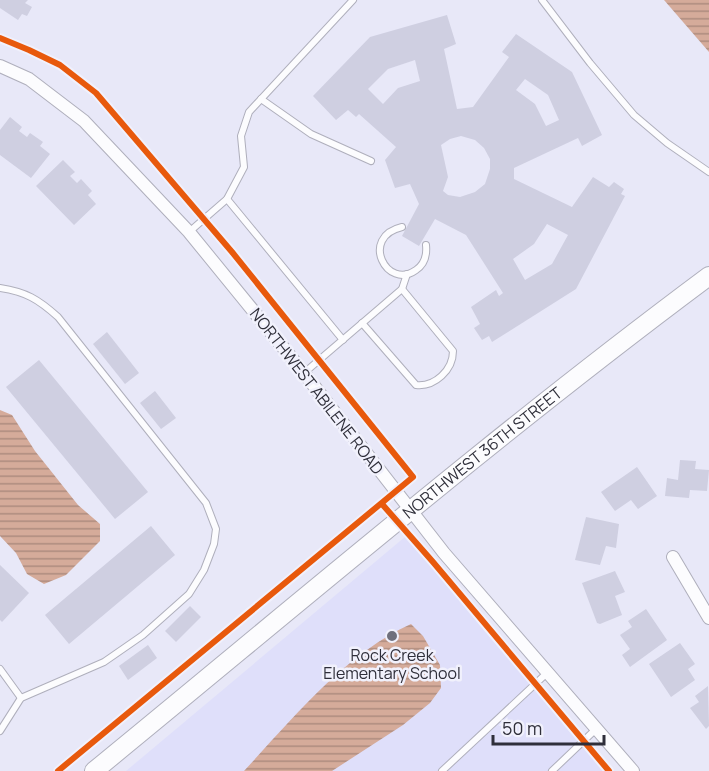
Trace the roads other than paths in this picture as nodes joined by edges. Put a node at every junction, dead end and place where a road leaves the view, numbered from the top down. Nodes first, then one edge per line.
1 (352, 0) edge
2 (542, 0) edge
3 (0, 66) edge
4 (261, 99) junction
5 (371, 161) dead end
6 (709, 172) edge
7 (226, 199) junction
8 (402, 227) dead end
9 (189, 232) junction
10 (426, 244) dead end
11 (407, 274) junction
12 (709, 276) edge
13 (0, 288) edge
14 (402, 289) junction
15 (363, 323) junction
16 (343, 340) junction
17 (304, 373) junction
18 (412, 512) junction
19 (673, 557) dead end
20 (709, 618) edge
21 (0, 669) edge
22 (547, 673) junction
23 (21, 698) junction
24 (596, 729) junction
25 (0, 731) edge
26 (94, 771) edge
27 (442, 771) edge
28 (552, 771) edge
29 (633, 771) edge

1 - 4 lane
2 - 6 lane
3 - 9 street, NORTHWEST ABILENE ROAD
4 - 5 lane
4 - 7 lane
7 - 9 lane
7 - 16 lane
8 - 11 lane
9 - 17 street, NORTHWEST ABILENE ROAD
10 - 11 lane
11 - 14 lane
12 - 18 main road, NORTHWEST 36TH STREET
13 - 23 lane
14 - 15 lane
14 - 15 lane
15 - 16 lane
16 - 17 lane
17 - 18 street, NORTHWEST ABILENE ROAD
18 - 22 street, NORTHWEST ABILENE ROAD
18 - 26 main road, NORTHWEST 36TH STREET
19 - 20 street
21 - 23 lane
22 - 24 street, NORTHWEST ABILENE ROAD
22 - 27 lane
23 - 25 lane
24 - 28 lane
24 - 29 street, NORTHWEST ABILENE ROAD

